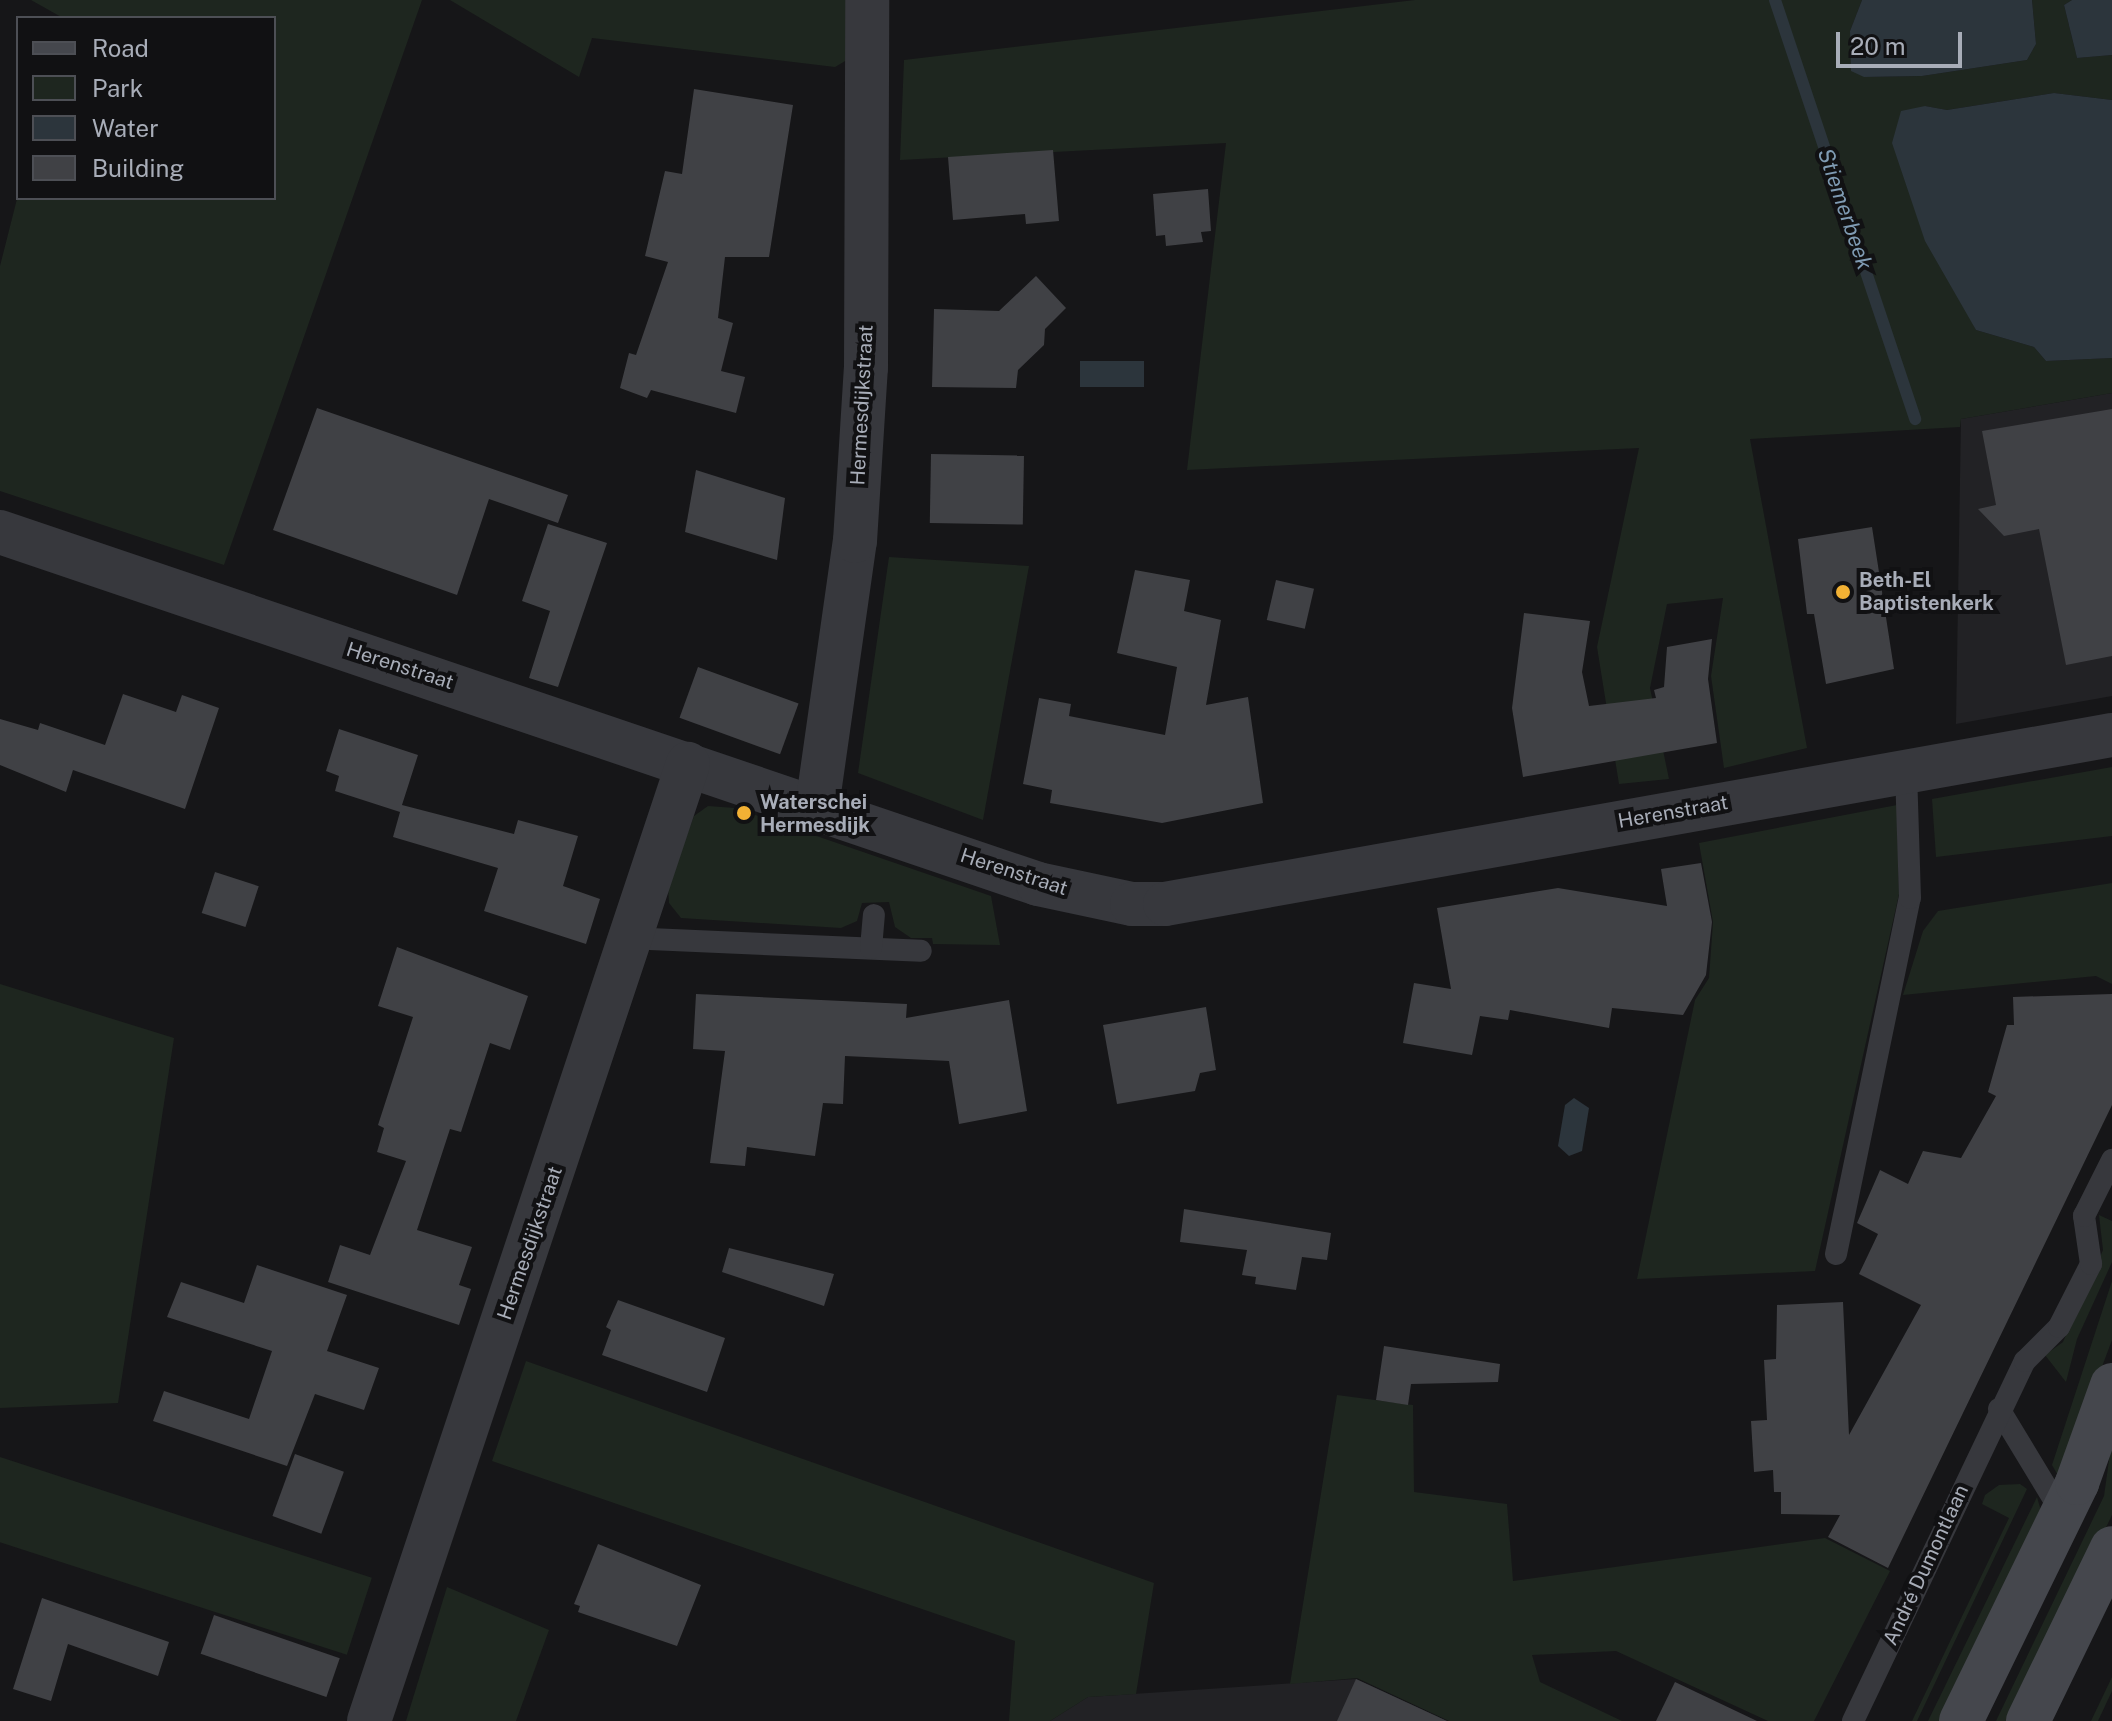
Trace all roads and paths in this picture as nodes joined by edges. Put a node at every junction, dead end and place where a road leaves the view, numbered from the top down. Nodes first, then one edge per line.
1 (867, 0) edge
2 (0, 532) edge
3 (2112, 735) edge
4 (688, 764) junction
5 (1906, 770) junction
6 (817, 807) junction
7 (874, 915) dead end
8 (627, 938) junction
9 (871, 948) junction
10 (921, 951) dead end
11 (2112, 1160) edge
12 (1836, 1254) dead end
13 (2112, 1385) edge
14 (1999, 1409) junction
15 (2062, 1513) junction
16 (2112, 1548) edge
17 (369, 1721) edge
18 (1853, 1721) edge
19 (1961, 1721) edge
20 (2028, 1721) edge

1 - 6 street, Hermesdijkstraat
2 - 4 street, Herenstraat
3 - 5 street, Herenstraat
4 - 6 street, Herenstraat
4 - 8 street, Hermesdijkstraat
5 - 6 street, Herenstraat
5 - 12 lane
7 - 9 lane
8 - 9 lane
8 - 17 street, Hermesdijkstraat
9 - 10 lane
11 - 14 lane, André Dumontlaan
13 - 15 main road
14 - 15 lane
14 - 18 lane, André Dumontlaan
15 - 19 main road
16 - 20 main road

